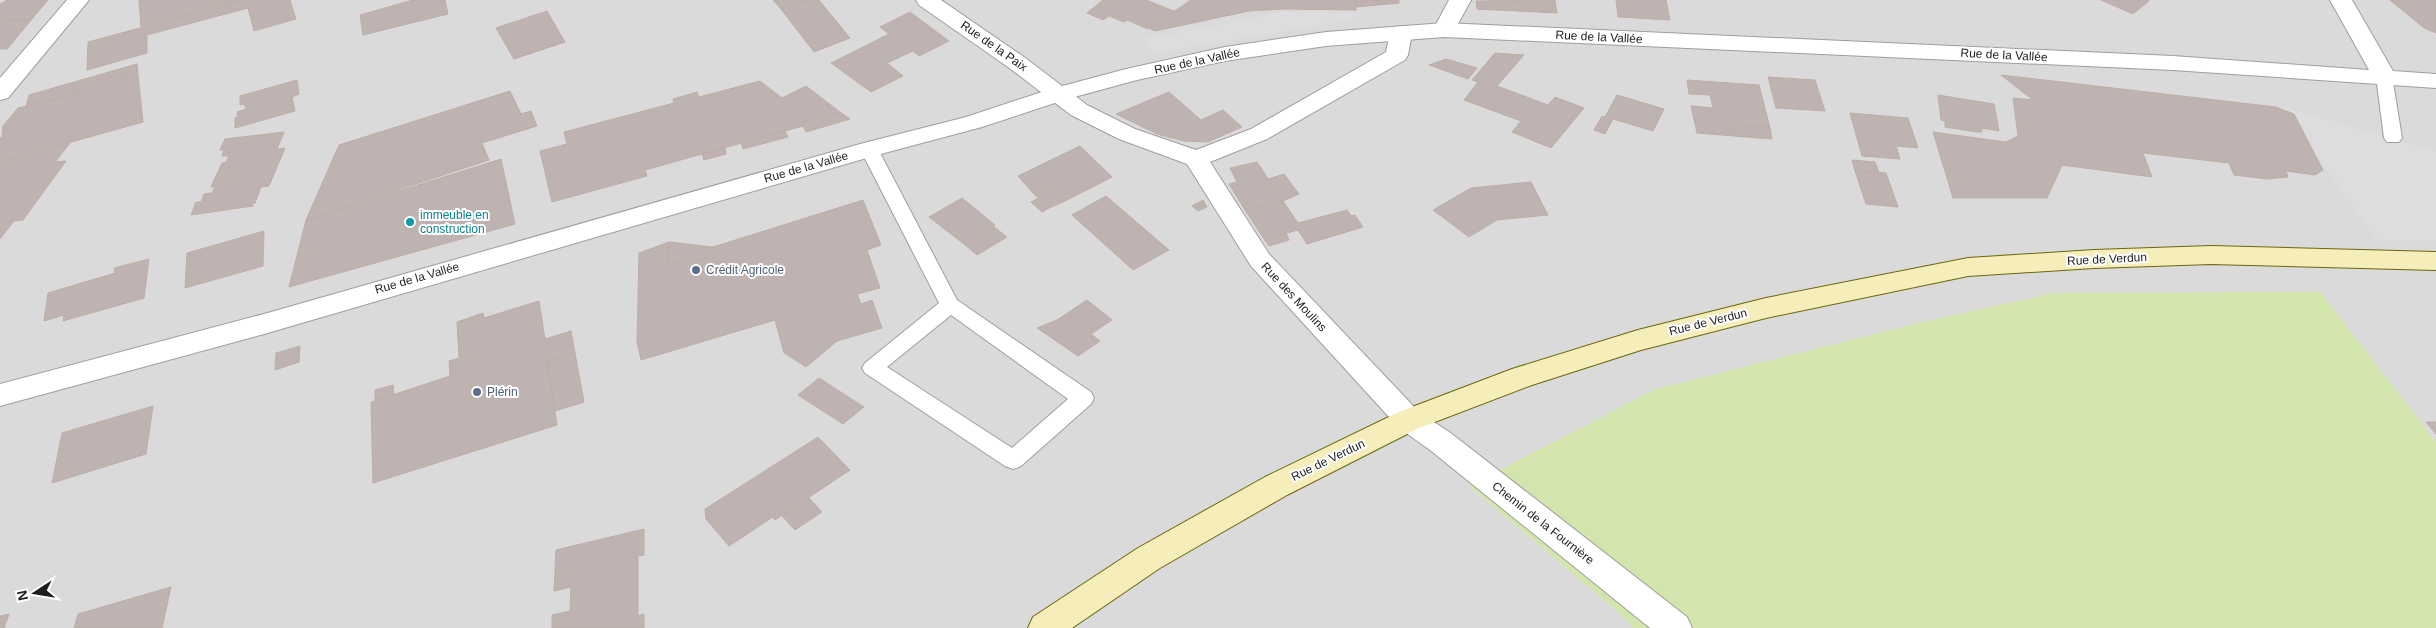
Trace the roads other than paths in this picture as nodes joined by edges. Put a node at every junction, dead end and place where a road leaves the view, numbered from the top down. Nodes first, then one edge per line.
1 (78, 0) edge
2 (927, 0) edge
3 (1460, 0) edge
4 (2341, 0) edge
5 (1444, 30) junction
6 (1402, 33) junction
7 (2384, 76) junction
8 (2436, 81) edge
9 (0, 93) edge
10 (1059, 94) junction
11 (2393, 138) dead end
12 (869, 150) junction
13 (1196, 159) junction
14 (2436, 261) edge
15 (950, 305) junction
16 (0, 395) edge
17 (1409, 420) junction
18 (1045, 628) edge
19 (1675, 628) edge

1 - 9 street
2 - 10 street, Rue de la Paix
3 - 5 street
4 - 7 street
5 - 6 street, Rue de la Vallée
5 - 7 street, Rue de la Vallée
6 - 10 street, Rue de la Vallée
6 - 13 street
7 - 8 street, Rue de la Vallée
7 - 11 lane
10 - 12 street, Rue de la Vallée
10 - 13 street
12 - 15 lane
12 - 16 street, Rue de la Vallée
13 - 17 street, Rue des Moulins
14 - 17 main road, Rue de Verdun
15 - 15 lane
17 - 18 main road, Rue de Verdun
17 - 19 street, Chemin de la Fournière

